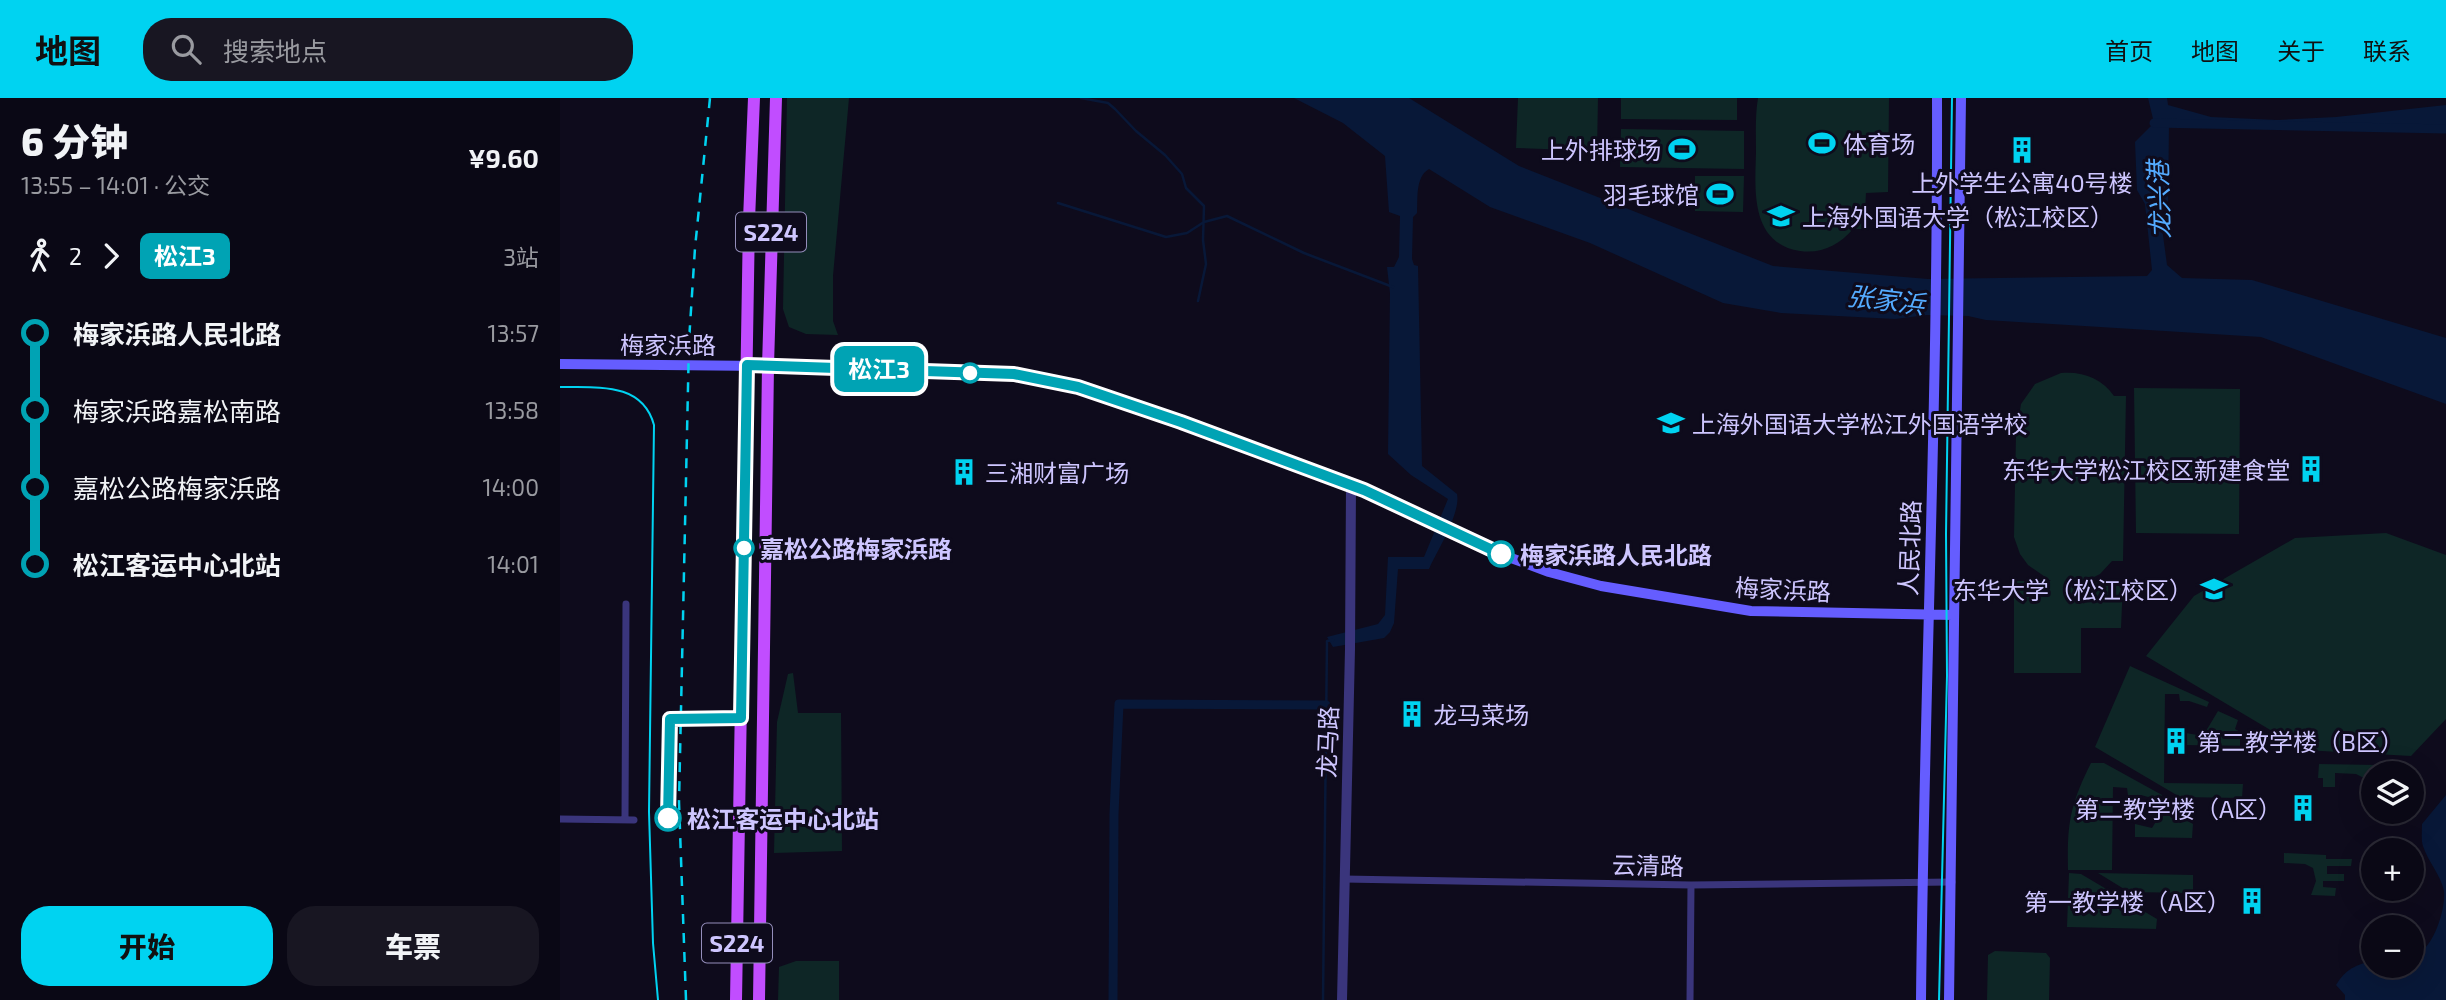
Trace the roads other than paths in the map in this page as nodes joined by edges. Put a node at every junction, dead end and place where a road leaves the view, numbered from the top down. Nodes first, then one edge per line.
1 (754, 98) edge
2 (776, 98) edge
3 (1937, 98) edge
4 (1961, 98) edge
5 (560, 364) edge
6 (747, 365) junction
7 (768, 366) junction
8 (1351, 485) junction
9 (626, 604) dead end
10 (1928, 615) junction
11 (1953, 615) junction
12 (560, 819) edge
13 (1344, 879) junction
14 (1952, 882) junction
15 (1923, 883) junction
16 (1691, 885) junction
17 (737, 1000) edge
18 (759, 1000) edge
19 (1342, 1000) edge
20 (1690, 1000) edge
21 (1922, 1000) edge
22 (1950, 1000) edge

1 - 6 main road, S224
2 - 7 main road, S224
3 - 10 main road, 人民北路
4 - 11 main road, 人民北路
5 - 6 main road, 梅家浜路
6 - 7 main road, 梅家浜路
6 - 17 main road, S224
7 - 8 main road, 梅家浜路
7 - 18 main road, S224
8 - 10 main road, 梅家浜路
8 - 13 street, 龙马路
9 - 12 street
10 - 11 main road, 梅家浜路
10 - 15 main road, 人民北路
11 - 14 main road, 人民北路
13 - 16 street, 云清路
13 - 19 street, 龙马路
14 - 15 street, 云清路
14 - 22 main road, 人民北路
15 - 16 street, 云清路
15 - 21 main road, 人民北路
16 - 20 street

